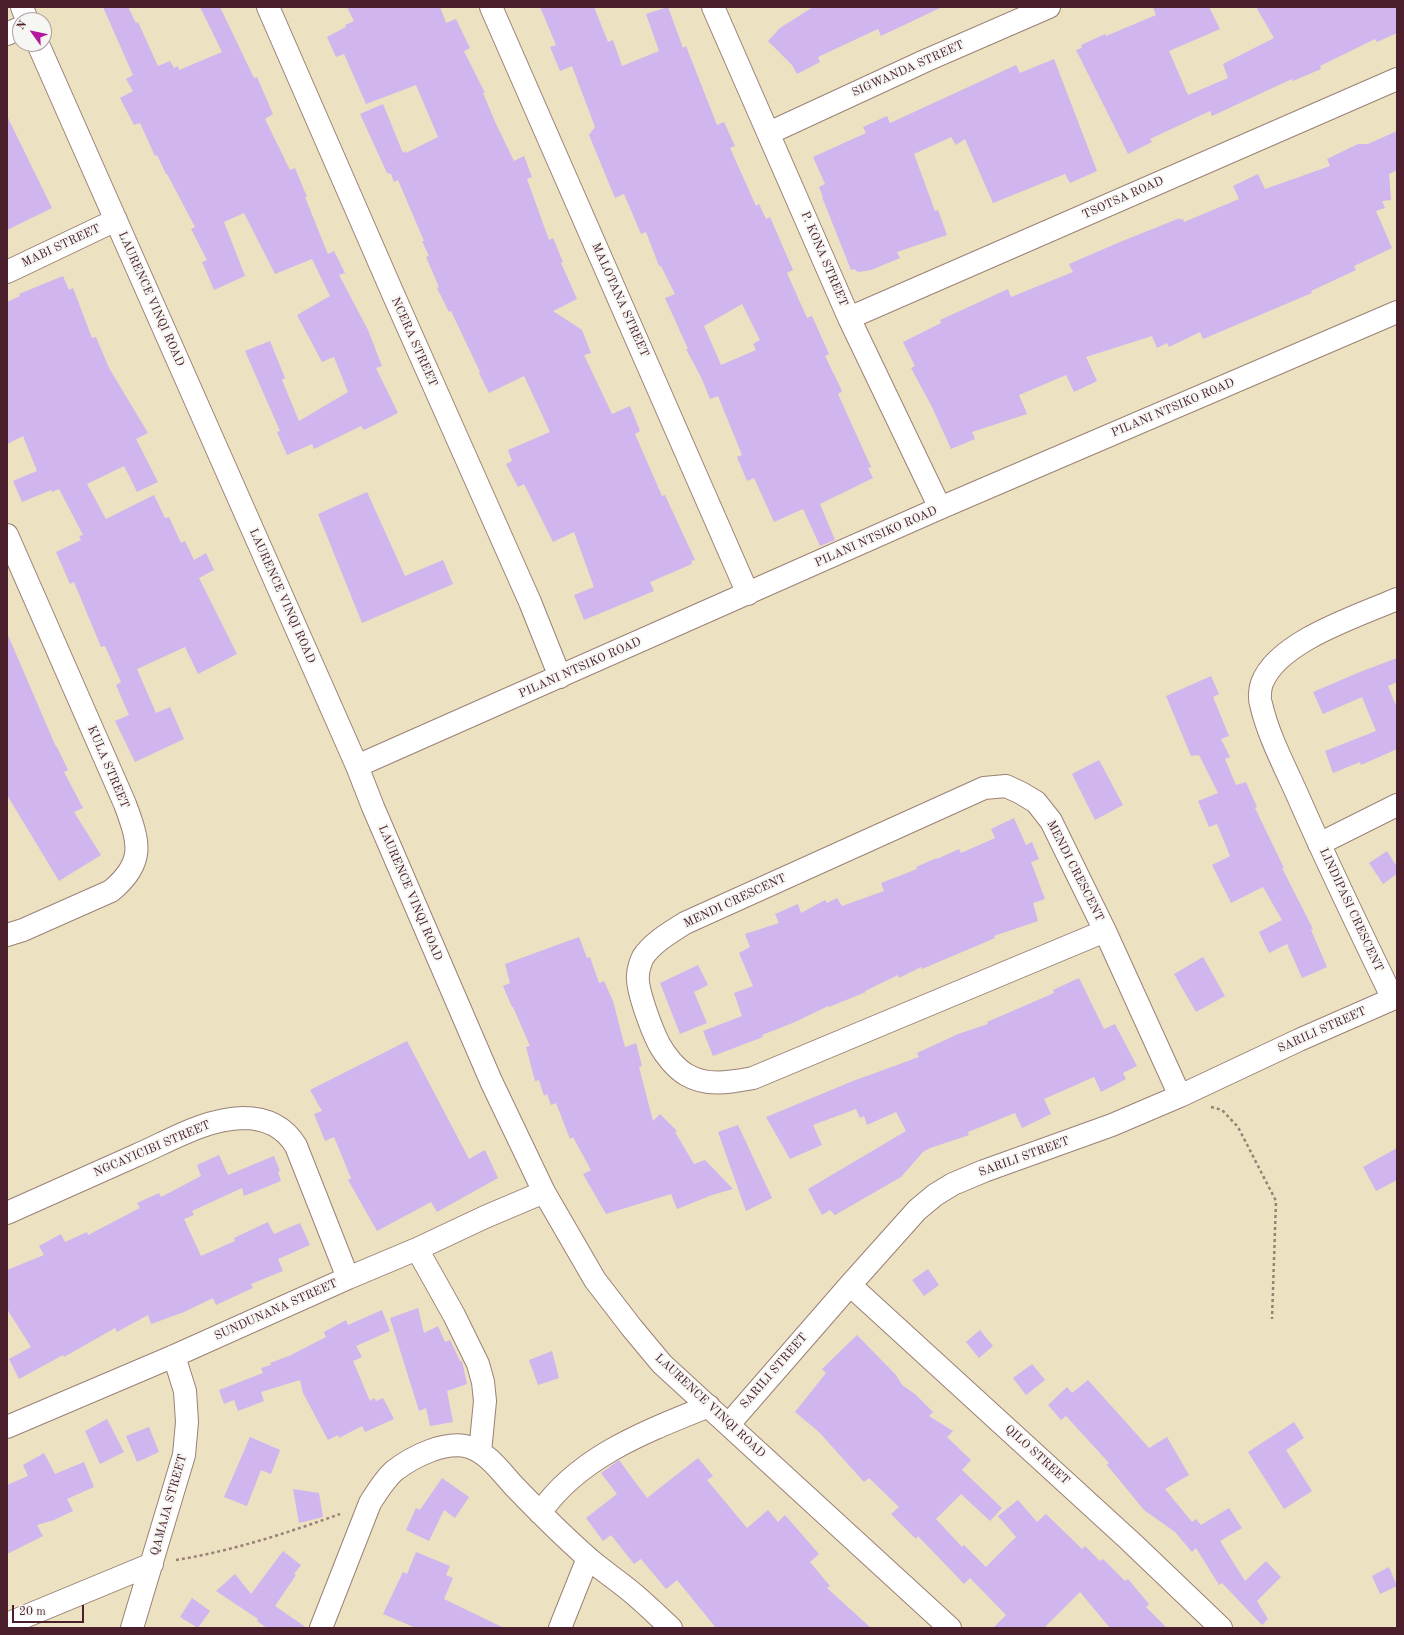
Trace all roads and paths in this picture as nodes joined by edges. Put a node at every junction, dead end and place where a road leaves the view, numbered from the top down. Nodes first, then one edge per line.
1 (268, 7) edge
2 (491, 7) edge
3 (713, 7) edge
4 (1049, 7) edge
5 (42, 52) edge
6 (1397, 79) edge
7 (769, 133) junction
8 (116, 220) junction
9 (7, 272) edge
10 (1397, 312) edge
11 (849, 318) junction
12 (940, 508) junction
13 (7, 535) edge
14 (748, 594) junction
15 (1397, 599) edge
16 (560, 677) junction
17 (357, 766) junction
18 (1397, 805) edge
19 (1319, 844) junction
20 (1105, 931) junction
21 (7, 935) edge
22 (1395, 998) edge
23 (1180, 1096) junction
24 (544, 1192) junction
25 (7, 1213) edge
26 (417, 1249) junction
27 (348, 1278) junction
28 (850, 1285) junction
29 (1272, 1319) dead end
30 (174, 1356) junction
31 (709, 1406) junction
32 (729, 1424) junction
33 (7, 1427) edge
34 (480, 1452) junction
35 (370, 1503) junction
36 (540, 1513) junction
37 (588, 1558) junction
38 (152, 1564) junction
39 (7, 1624) edge
40 (132, 1628) edge
41 (321, 1628) edge
42 (560, 1628) edge
43 (671, 1628) edge
44 (950, 1628) edge
45 (1221, 1628) edge

1 - 16 street, NCERA STREET
2 - 14 street, MALOTANA STREET
3 - 7 street, P. KONA STREET
4 - 7 street, SIGWANDA STREET
5 - 8 street, LAURENCE VINQI ROAD
6 - 11 street, TSOTSA ROAD
7 - 11 street, P. KONA STREET
8 - 9 street, MABI STREET
8 - 17 street, LAURENCE VINQI ROAD
10 - 12 street, PILANI NTSIKO ROAD
11 - 12 street, P. KONA STREET
12 - 14 street, PILANI NTSIKO ROAD
13 - 21 street, KULA STREET
14 - 16 street, PILANI NTSIKO ROAD
15 - 19 street, LINDIPASI CRESCENT
16 - 17 street, PILANI NTSIKO ROAD
17 - 24 street, LAURENCE VINQI ROAD
18 - 19 street, LINDIPASI CRESCENT
19 - 22 street, LINDIPASI CRESCENT
20 - 20 street, MENDI CRESCENT
20 - 23 street, MENDI CRESCENT
22 - 23 street, SARILI STREET
23 - 28 street, SARILI STREET
23 - 29 path
24 - 26 street, SUNDUNANA STREET
24 - 31 street, LAURENCE VINQI ROAD
25 - 27 street, NGCAYICIBI STREET
26 - 27 street, SUNDUNANA STREET
26 - 34 street
27 - 30 street, SUNDUNANA STREET
28 - 32 street, SARILI STREET
28 - 45 street, QILO STREET
30 - 33 street, SUNDUNANA STREET
30 - 38 street, QAMAJA STREET
31 - 32 street, LAURENCE VINQI ROAD
31 - 36 street
32 - 44 street, LAURENCE VINQI ROAD
34 - 35 street
34 - 36 street
35 - 38 path
35 - 41 street
36 - 37 street
37 - 42 street
37 - 43 street
38 - 39 street
38 - 40 street, QAMAJA STREET

